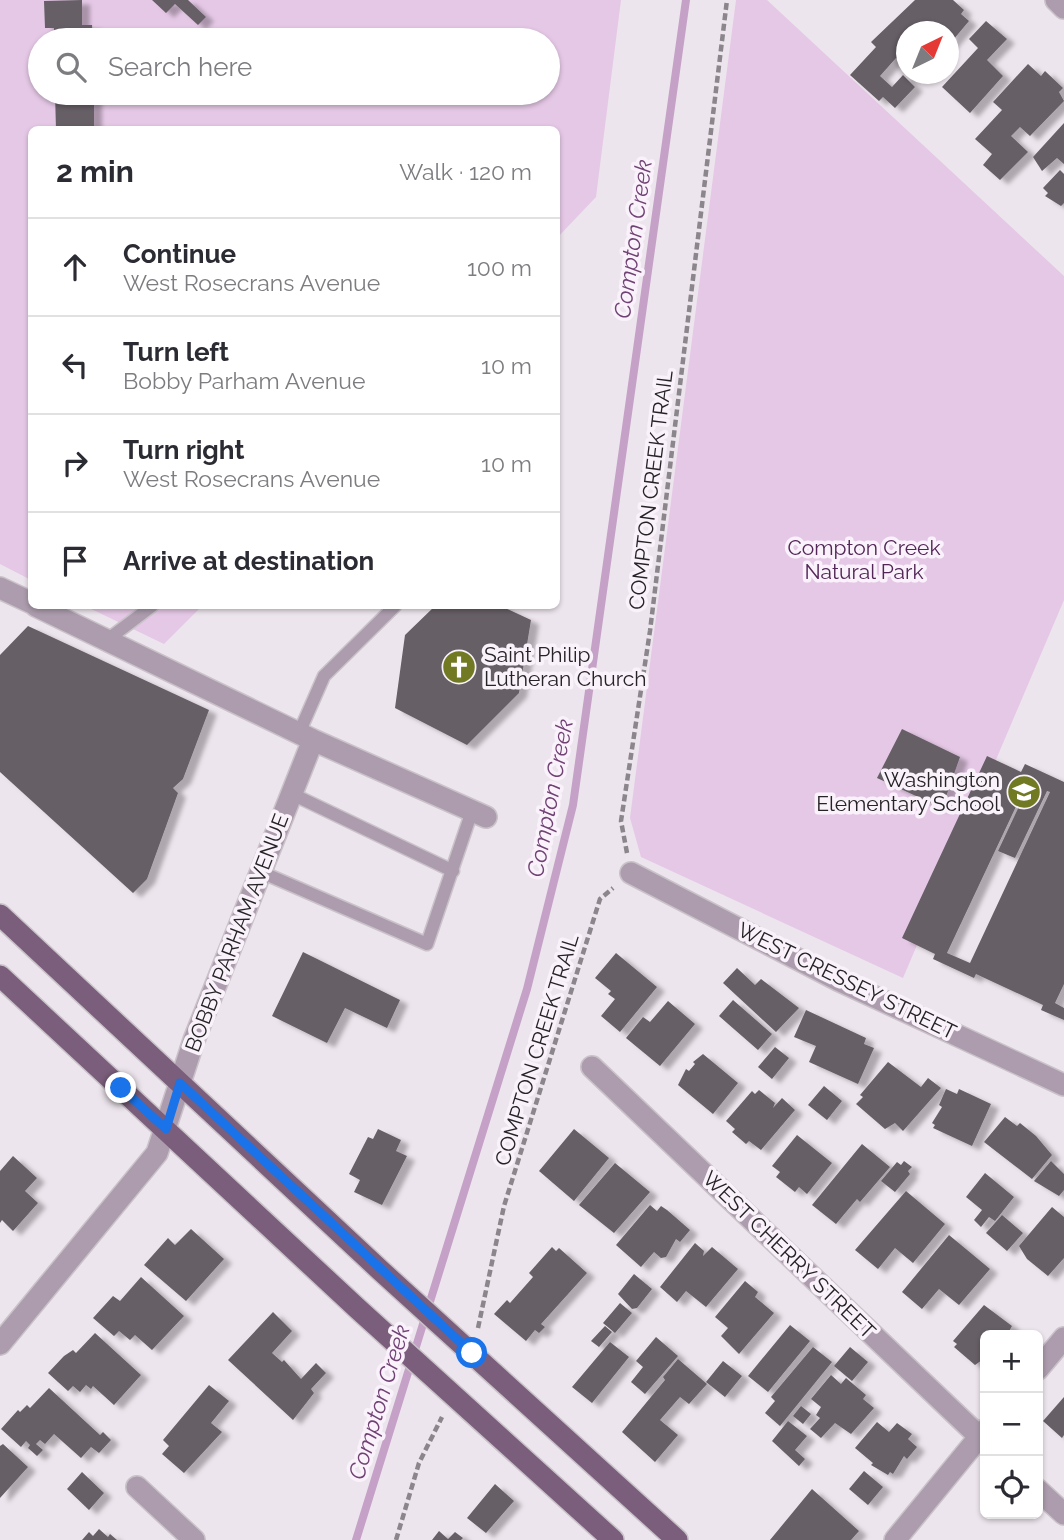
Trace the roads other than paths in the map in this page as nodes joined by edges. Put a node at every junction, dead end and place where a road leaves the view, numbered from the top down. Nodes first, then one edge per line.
1 (1056, 0) edge
2 (1064, 8) edge
3 (0, 588) edge
4 (28, 601) edge
5 (44, 609) edge
6 (148, 609) edge
7 (392, 609) edge
8 (107, 640) junction
9 (306, 736) junction
10 (292, 794) junction
11 (479, 814) joint
12 (453, 871) junction
13 (261, 872) junction
14 (631, 873) road end
15 (0, 915) edge
16 (0, 976) edge
17 (592, 1067) dead end
18 (180, 1083) junction
19 (1064, 1086) edge
20 (166, 1129) junction
21 (1064, 1338) edge
22 (2, 1339) edge
23 (1043, 1363) edge
24 (980, 1433) edge
25 (980, 1440) edge
26 (137, 1487) dead end
27 (1043, 1495) edge
28 (1064, 1514) edge
29 (194, 1540) edge
30 (613, 1540) edge
31 (677, 1540) edge
32 (895, 1540) edge

1 - 2 street
3 - 4 street
5 - 8 street
6 - 8 lane
7 - 9 lane
8 - 9 street
9 - 10 street, BOBBY PARHAM AVENUE
9 - 11 street
10 - 12 lane
10 - 13 street, BOBBY PARHAM AVENUE
11 - 12 lane
12 - 13 lane
13 - 18 street, BOBBY PARHAM AVENUE
14 - 19 street, WEST CRESSEY STREET
15 - 18 main road
16 - 20 main road
17 - 24 street, WEST CHERRY STREET
18 - 20 street, BOBBY PARHAM AVENUE
18 - 31 main road
20 - 22 street, BOBBY PARHAM AVENUE
20 - 30 main road
21 - 23 street
25 - 32 street
26 - 29 street
27 - 28 street

